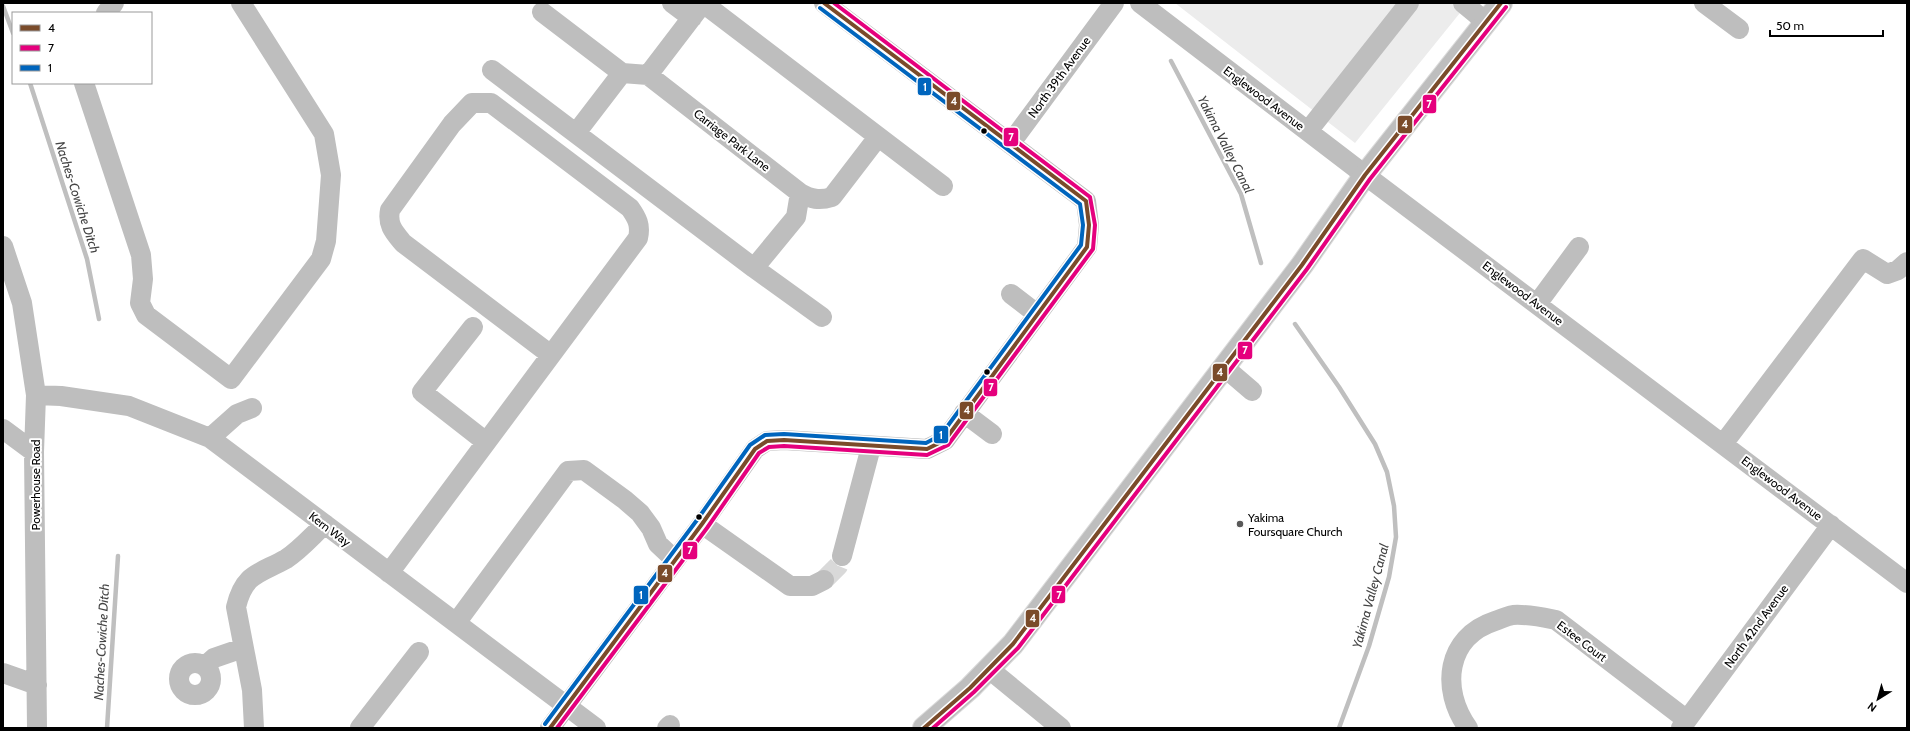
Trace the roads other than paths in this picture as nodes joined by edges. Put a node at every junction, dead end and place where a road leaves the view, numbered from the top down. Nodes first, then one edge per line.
1 (114, 3) edge
2 (241, 3) edge
3 (672, 3) edge
4 (824, 3) edge
5 (1114, 3) edge
6 (1140, 3) edge
7 (1463, 3) edge
8 (1501, 3) edge
9 (1704, 3) edge
10 (1399, 6) edge
11 (699, 8) edge
12 (107, 12) edge
13 (542, 12) dead end
14 (1486, 22) junction
15 (1739, 29) dead end
16 (492, 70) dead end
17 (622, 73) junction
18 (648, 75) junction
19 (84, 84) edge
20 (1308, 132) junction
21 (576, 133) junction
22 (878, 138) junction
23 (1010, 144) junction
24 (1365, 175) junction
25 (943, 186) dead end
26 (800, 193) junction
27 (3, 246) edge
28 (1579, 247) dead end
29 (1907, 262) edge
30 (754, 268) junction
31 (1011, 294) dead end
32 (1537, 304) junction
33 (1037, 314) junction
34 (822, 317) dead end
35 (473, 327) dead end
36 (551, 355) junction
37 (1224, 367) junction
38 (1252, 391) dead end
39 (36, 395) junction
40 (252, 408) dead end
41 (964, 413) junction
42 (3, 429) edge
43 (992, 434) dead end
44 (210, 438) junction
45 (486, 442) junction
46 (1724, 444) junction
47 (872, 447) junction
48 (34, 452) junction
49 (325, 524) junction
50 (702, 524) junction
51 (1831, 525) junction
52 (842, 556) tunnel mouth
53 (675, 560) junction
54 (389, 572) junction
55 (1904, 573) edge
56 (824, 580) tunnel mouth
57 (456, 623) junction
58 (243, 648) junction
59 (419, 652) dead end
60 (205, 666) dead end
61 (989, 669) junction
62 (3, 673) edge
63 (37, 685) junction
64 (566, 706) junction
65 (1684, 724) edge
66 (37, 728) edge
67 (254, 728) edge
68 (360, 728) edge
69 (550, 728) edge
70 (596, 728) edge
71 (924, 728) edge
72 (1062, 728) edge
73 (1468, 728) edge

1 - 12 street
2 - 19 street
3 - 11 street
4 - 23 street
5 - 23 street, North 39th Avenue
6 - 20 street, Englewood Avenue
7 - 14 street
8 - 14 main road
9 - 15 street
10 - 20 street
11 - 18 street
11 - 22 street
13 - 17 street
14 - 24 main road
16 - 21 street
17 - 18 street
17 - 21 street
18 - 26 street, Carriage Park Lane
20 - 24 street, Englewood Avenue
21 - 30 street
22 - 25 street
22 - 26 street, Carriage Park Lane
23 - 33 street
24 - 32 street, Englewood Avenue
24 - 37 main road
26 - 30 street
27 - 39 street, Powerhouse Road
28 - 32 street
29 - 46 street
30 - 34 street
31 - 33 street
32 - 46 street, Englewood Avenue
33 - 41 street
35 - 45 street
36 - 36 street
36 - 45 street
37 - 38 street
37 - 61 main road
39 - 44 street, Kern Way
39 - 48 street, Powerhouse Road
40 - 44 street
41 - 43 street
41 - 47 street
42 - 48 street
44 - 49 street, Kern Way
45 - 54 street
46 - 51 street, Englewood Avenue
47 - 50 street
47 - 52 street
48 - 63 street, Powerhouse Road
49 - 54 street, Kern Way
49 - 58 street
50 - 53 street
50 - 56 street
51 - 55 street, Englewood Avenue
51 - 65 street, North 42nd Avenue
53 - 57 street
53 - 64 street
54 - 57 street, Kern Way
57 - 64 street, Kern Way
58 - 60 street
58 - 67 street
59 - 68 street
61 - 71 main road
61 - 72 street
62 - 63 street
63 - 66 street, Powerhouse Road
64 - 69 street
64 - 70 street, Kern Way
65 - 73 street, Estee Court

